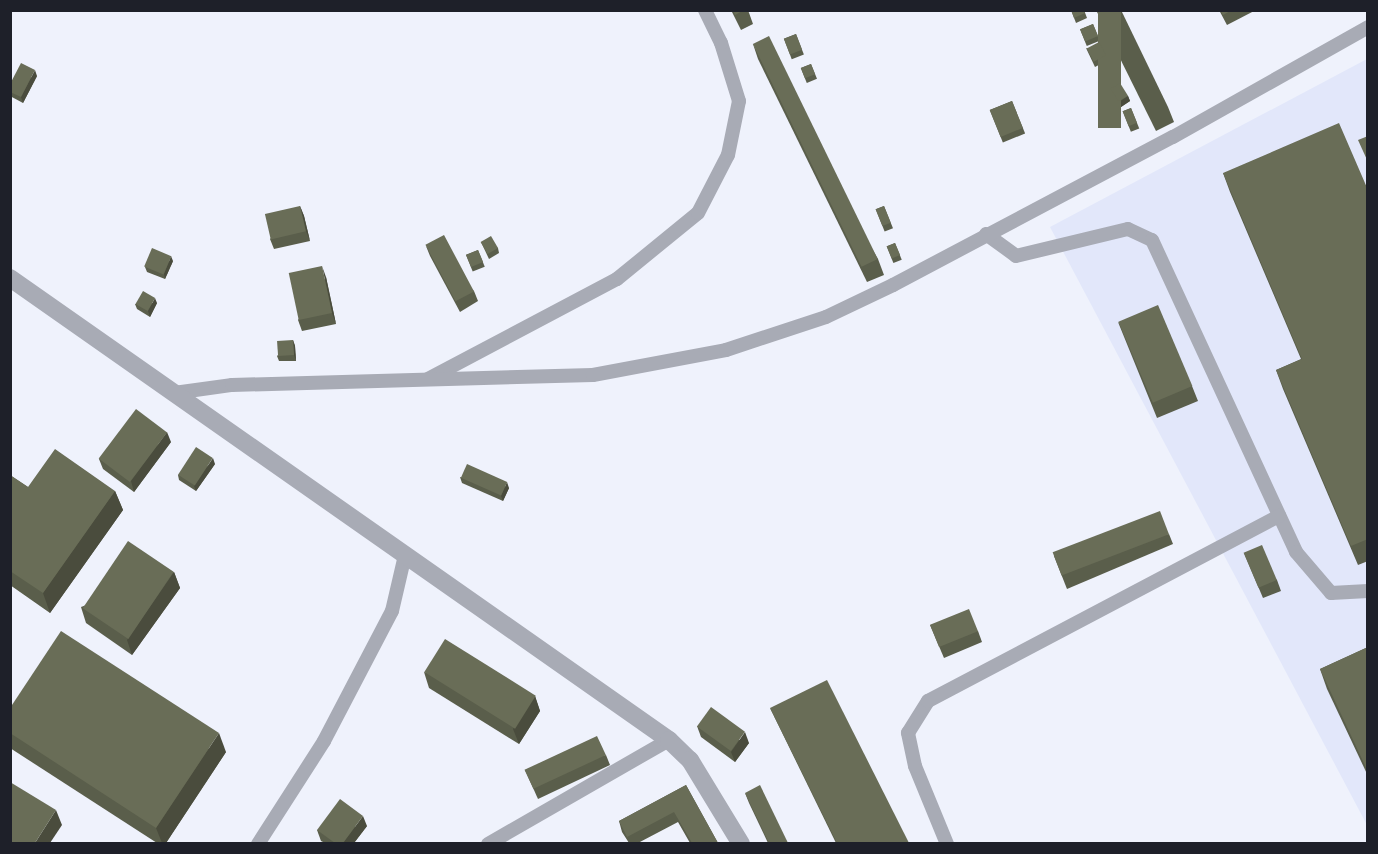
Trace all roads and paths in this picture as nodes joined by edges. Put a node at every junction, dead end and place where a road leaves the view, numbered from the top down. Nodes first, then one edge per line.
1 (705, 10) edge
2 (1368, 27) edge
3 (986, 234) junction
4 (12, 284) edge
5 (423, 381) junction
6 (174, 393) junction
7 (1279, 516) junction
8 (405, 555) junction
9 (1368, 591) edge
10 (669, 740) junction
11 (258, 843) edge
12 (488, 843) edge
13 (741, 843) edge
14 (947, 843) edge

1 - 5 lane
2 - 3 lane
3 - 5 lane
3 - 7 lane
4 - 6 street
5 - 6 lane
6 - 8 street
7 - 9 lane
7 - 14 lane
8 - 10 street
8 - 11 lane
10 - 12 lane
10 - 13 street

